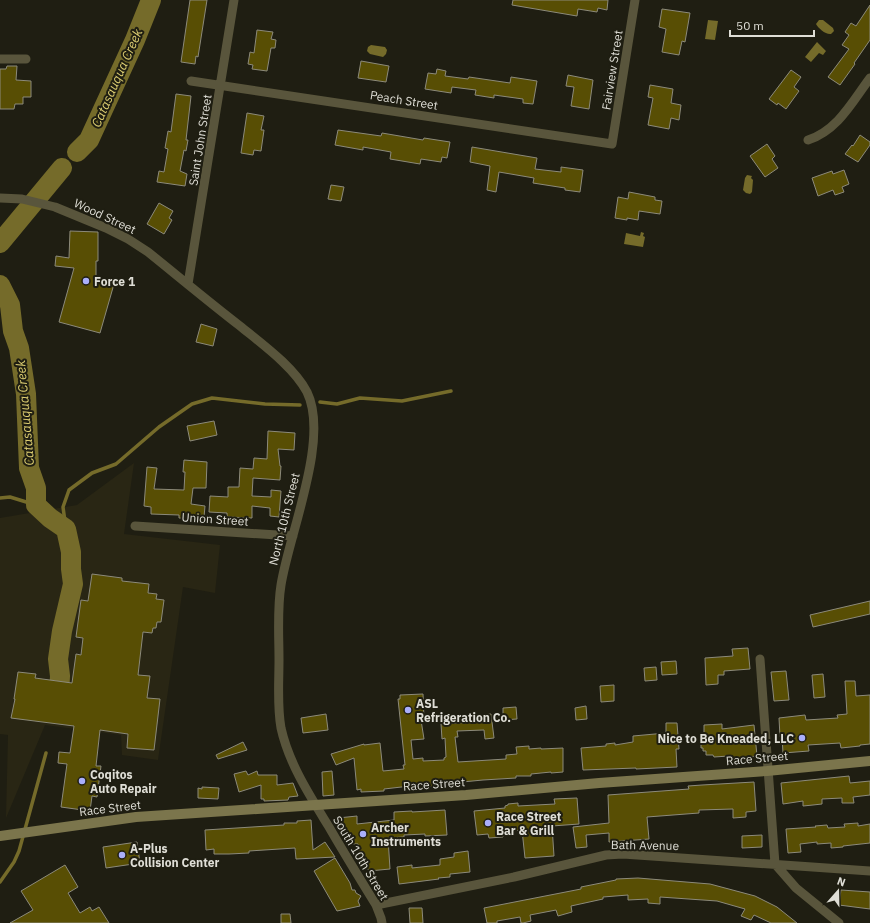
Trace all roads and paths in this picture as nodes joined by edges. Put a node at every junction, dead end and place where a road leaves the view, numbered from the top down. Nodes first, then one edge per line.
1 (234, 0) edge
2 (635, 0) edge
3 (0, 58) edge
4 (26, 59) dead end
5 (870, 78) edge
6 (191, 81) dead end
7 (221, 85) junction
8 (808, 140) dead end
9 (612, 144) joint
10 (0, 198) edge
11 (188, 284) junction
12 (135, 526) dead end
13 (293, 536) junction
14 (760, 659) dead end
15 (870, 761) edge
16 (767, 771) junction
17 (316, 806) junction
18 (3, 835) edge
19 (774, 864) junction
20 (870, 871) edge
21 (376, 905) junction
22 (382, 923) edge
23 (839, 923) edge

1 - 7 street, Saint John Street
2 - 9 street, Fairview Street
3 - 4 street
5 - 8 street
6 - 7 street, Peach Street
7 - 9 street, Peach Street
7 - 11 street, Saint John Street
10 - 11 street, Wood Street
11 - 13 street, North 10th Street
12 - 13 street, Union Street
13 - 17 street, North 10th Street
14 - 16 street
15 - 16 main road, Race Street
16 - 17 main road, Race Street
16 - 19 street
17 - 18 main road, Race Street
17 - 21 street, South 10th Street
19 - 20 street, Bath Avenue
19 - 21 street, Bath Avenue
19 - 23 street
21 - 22 street, South 10th Street

